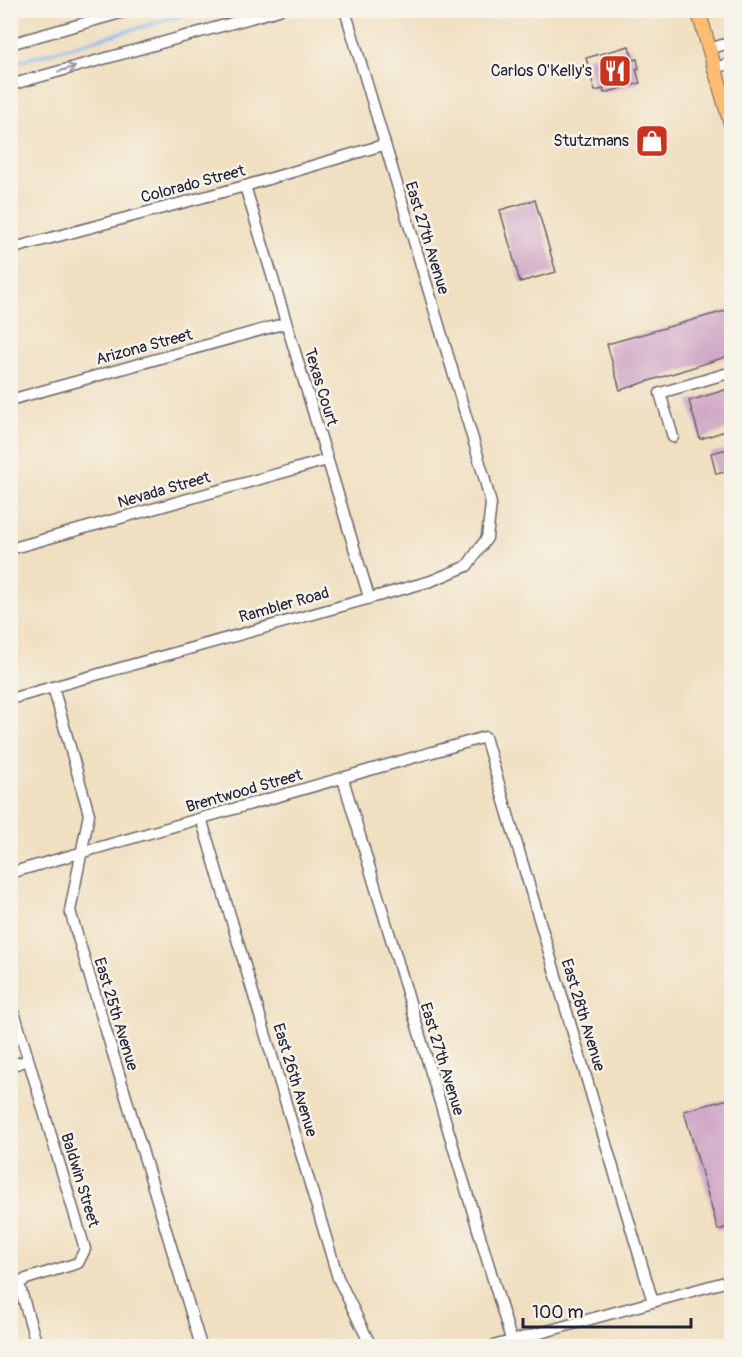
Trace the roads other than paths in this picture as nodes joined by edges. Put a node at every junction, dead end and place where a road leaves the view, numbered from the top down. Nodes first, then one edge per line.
1 (131, 10) edge
2 (279, 10) edge
3 (345, 10) edge
4 (698, 10) edge
5 (90, 16) edge
6 (732, 42) edge
7 (10, 44) edge
8 (709, 49) junction
9 (732, 63) edge
10 (715, 68) junction
11 (10, 85) edge
12 (729, 109) edge
13 (732, 128) edge
14 (383, 144) junction
15 (245, 186) junction
16 (10, 249) edge
17 (286, 323) junction
18 (732, 372) edge
19 (10, 400) edge
20 (673, 436) dead end
21 (327, 459) junction
22 (483, 473) joint
23 (10, 549) edge
24 (369, 597) junction
25 (53, 687) junction
26 (10, 699) edge
27 (485, 737) joint
28 (343, 779) junction
29 (201, 818) junction
30 (82, 852) junction
31 (10, 873) edge
32 (15, 1015) dead end
33 (28, 1060) junction
34 (10, 1066) edge
35 (732, 1280) edge
36 (652, 1302) junction
37 (512, 1344) edge
38 (37, 1347) edge
39 (201, 1347) edge
40 (371, 1347) edge
41 (493, 1347) edge

1 - 5 street
11 -> 2 street
3 - 14 street, East 27th Avenue
4 - 8 main road
5 - 7 street
6 - 8 street
8 - 10 main road
9 - 10 street
10 - 12 main road
12 - 13 main road
14 - 15 street, Colorado Street
14 - 22 street, East 27th Avenue
15 - 16 street, Colorado Street
15 - 17 street, Texas Court
17 - 19 street, Arizona Street
17 - 21 street, Texas Court
18 - 20 street
21 - 23 street, Nevada Street
21 - 24 street, Texas Court
22 - 24 street, Rambler Road
24 - 25 street, Rambler Road
25 - 26 street, Rambler Road
25 - 30 street, East 25th Avenue
27 - 28 street, Brentwood Street
27 - 36 street, East 28th Avenue
28 - 29 street, Brentwood Street
28 - 37 street, East 27th Avenue
29 - 30 street, Brentwood Street
29 - 40 street, East 26th Avenue
30 - 31 street, Brentwood Street
30 - 39 street, East 25th Avenue
32 - 33 street, Baldwin Street
33 - 34 street
33 - 38 street, Baldwin Street
35 - 36 street
36 - 37 street
37 - 41 street

